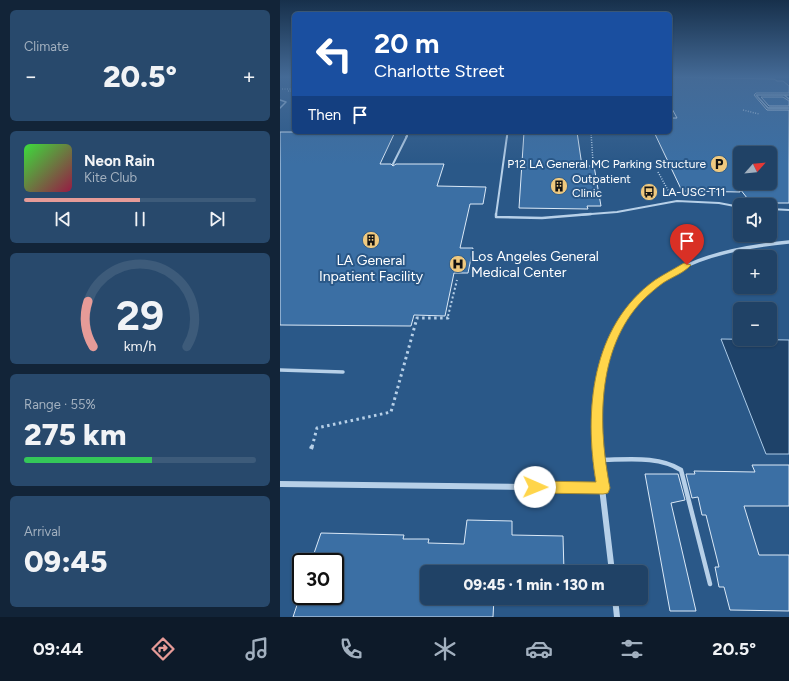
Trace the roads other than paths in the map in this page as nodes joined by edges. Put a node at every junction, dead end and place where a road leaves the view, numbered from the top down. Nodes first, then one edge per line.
1 (766, 106) edge
2 (789, 108) edge
3 (408, 134) edge
4 (508, 134) edge
5 (392, 164) dead end
6 (733, 206) edge
7 (777, 209) edge
8 (789, 210) edge
9 (789, 242) edge
10 (280, 370) edge
11 (343, 372) dead end
12 (598, 460) junction
13 (280, 484) edge
14 (603, 488) junction
15 (611, 565) edge
16 (710, 584) dead end
17 (616, 605) edge
18 (617, 617) edge

1 - 2 lane
3 - 5 lane
4 - 6 lane
7 - 8 lane
9 - 12 street
10 - 11 lane
12 - 14 street
12 - 16 lane
13 - 14 street
14 - 15 street
17 - 18 street

